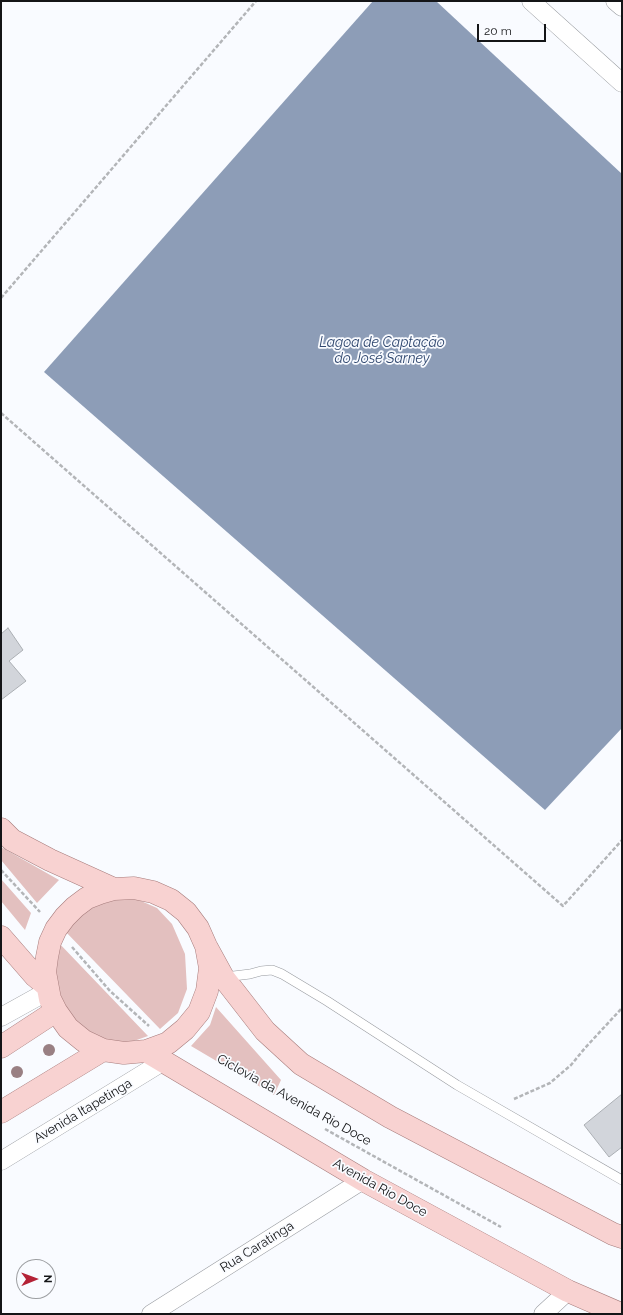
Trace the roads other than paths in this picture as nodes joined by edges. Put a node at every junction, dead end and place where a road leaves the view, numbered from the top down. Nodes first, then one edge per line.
1 (531, 1) edge
2 (615, 1) edge
3 (622, 7) edge
4 (622, 83) edge
5 (1, 829) edge
6 (114, 889) junction
7 (1, 937) edge
8 (206, 946) junction
9 (224, 977) junction
10 (48, 989) junction
11 (56, 1012) junction
12 (1, 1017) edge
13 (1, 1047) edge
14 (103, 1050) junction
15 (159, 1052) junction
16 (1, 1112) edge
17 (1, 1161) edge
18 (363, 1180) junction
19 (622, 1180) edge
20 (622, 1237) edge
21 (568, 1291) junction
22 (151, 1314) edge
23 (543, 1314) edge
24 (621, 1314) edge

1 - 4 street
2 - 3 street
5 - 6 main road
6 - 8 main road
6 - 10 main road
7 - 10 main road
8 - 9 main road
8 - 15 main road
9 - 19 lane
9 - 20 main road
10 - 11 main road
10 - 12 street
11 - 13 main road
11 - 14 main road
14 - 15 main road
14 - 16 main road
15 - 17 street, Avenida Itapetinga
15 - 18 main road, Avenida Rio Doce
18 - 21 main road, Avenida Rio Doce
18 - 22 street, Rua Caratinga
21 - 23 street
21 - 24 main road, Avenida Rio Doce

